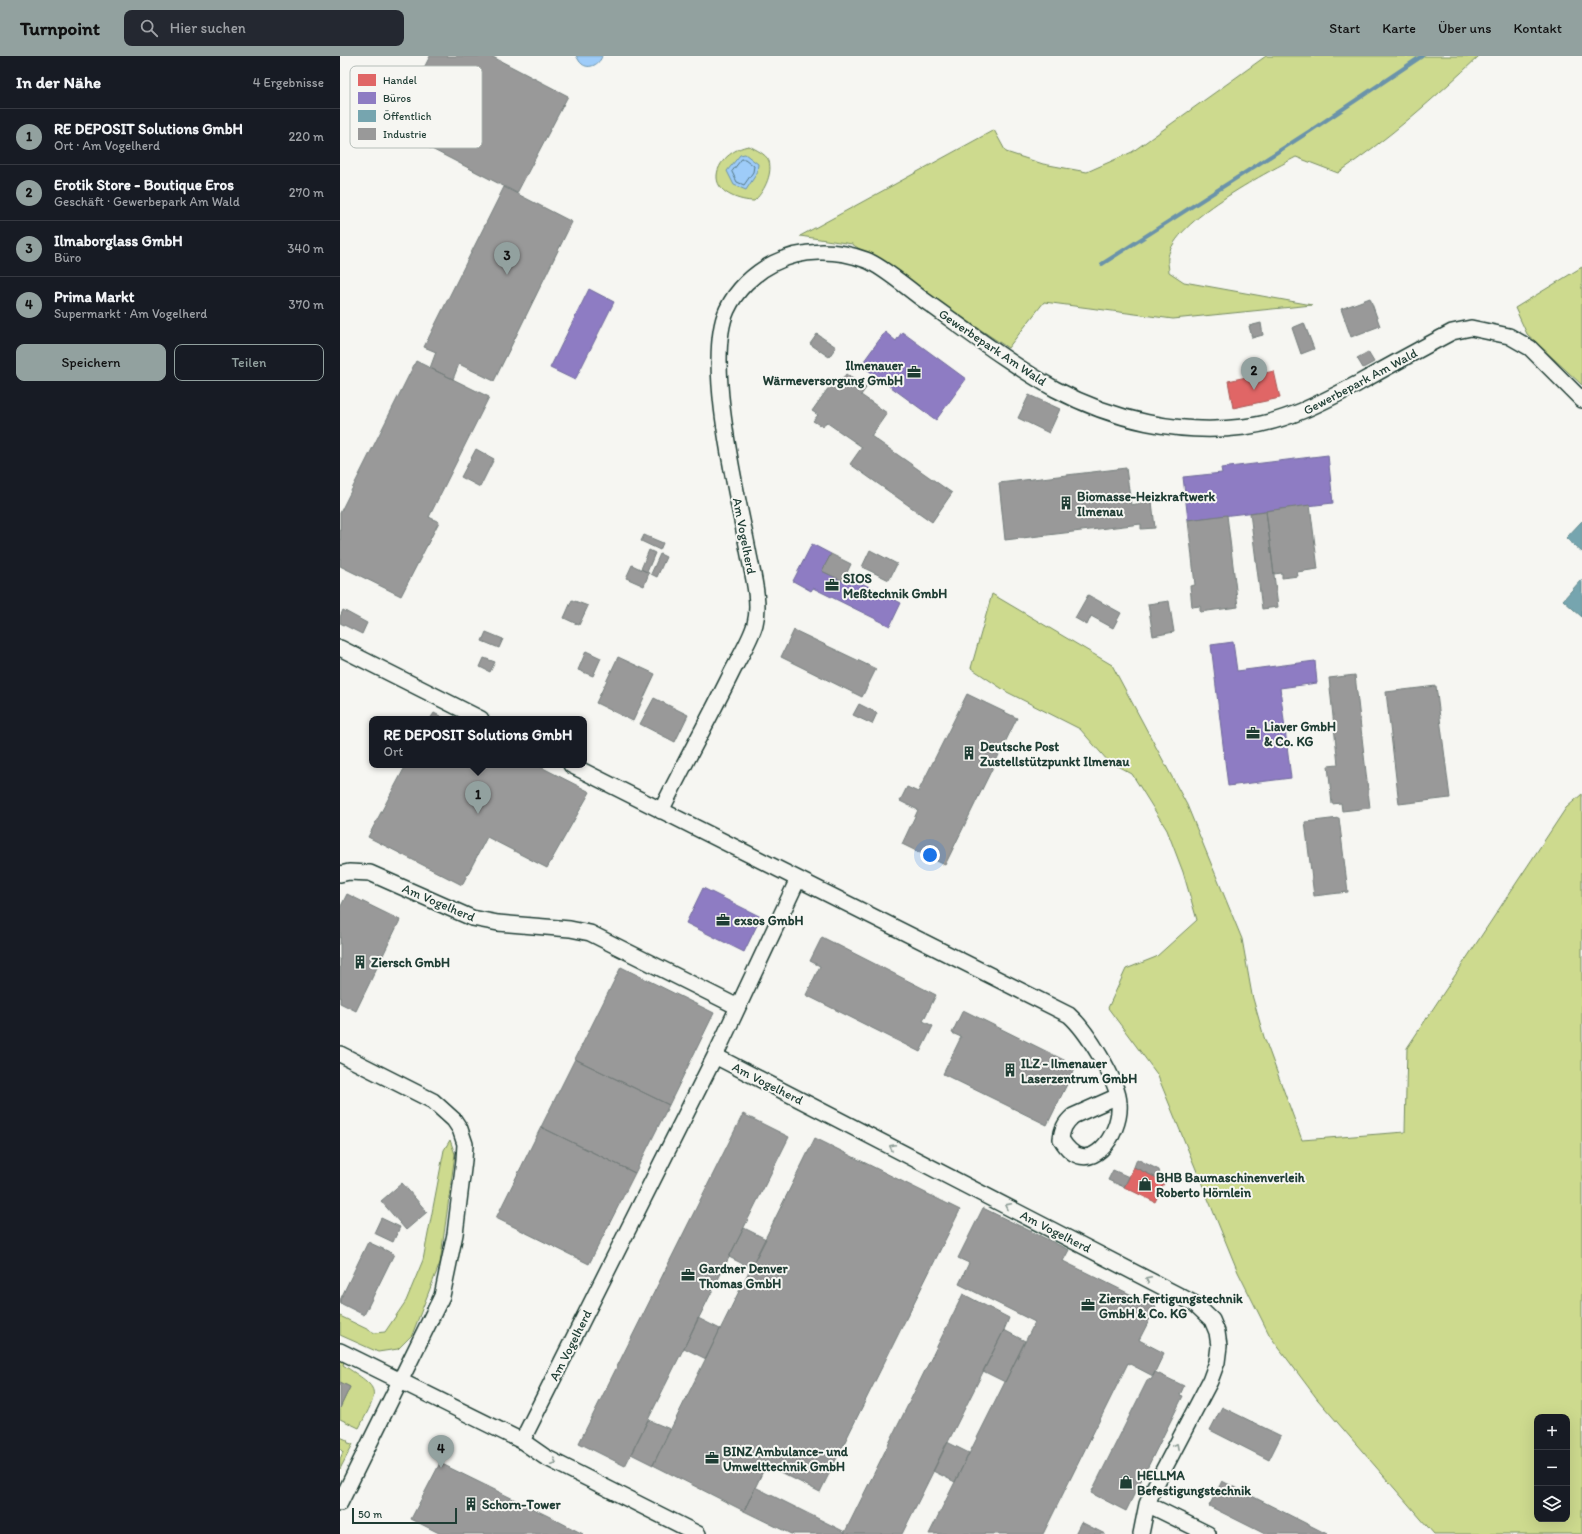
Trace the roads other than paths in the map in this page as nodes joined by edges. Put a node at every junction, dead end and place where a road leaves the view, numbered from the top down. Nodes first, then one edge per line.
1 (774, 262) joint
2 (1582, 400) edge
3 (340, 648) edge
4 (475, 716) edge
5 (577, 768) edge
6 (661, 811) junction
7 (340, 874) edge
8 (798, 879) junction
9 (738, 1007) junction
10 (340, 1054) edge
11 (715, 1056) junction
12 (1118, 1096) dead end
13 (340, 1351) edge
14 (400, 1381) junction
15 (522, 1441) junction
16 (340, 1503) edge
17 (1147, 1504) junction
18 (698, 1534) edge
19 (1141, 1534) edge
20 (1208, 1534) edge

1 - 2 street, Gewerbepark Am Wald
1 - 6 street, Am Vogelherd
3 - 4 street
5 - 6 street
6 - 8 street
7 - 9 street, Am Vogelherd
8 - 9 street, Am Vogelherd
8 - 12 street
9 - 11 street, Am Vogelherd
10 - 14 street
11 - 15 street, Am Vogelherd
17 -> 11 street, Am Vogelherd
13 - 14 street
14 - 15 street
14 - 16 street
15 -> 18 street
17 - 19 street, Am Vogelherd
17 - 20 street

